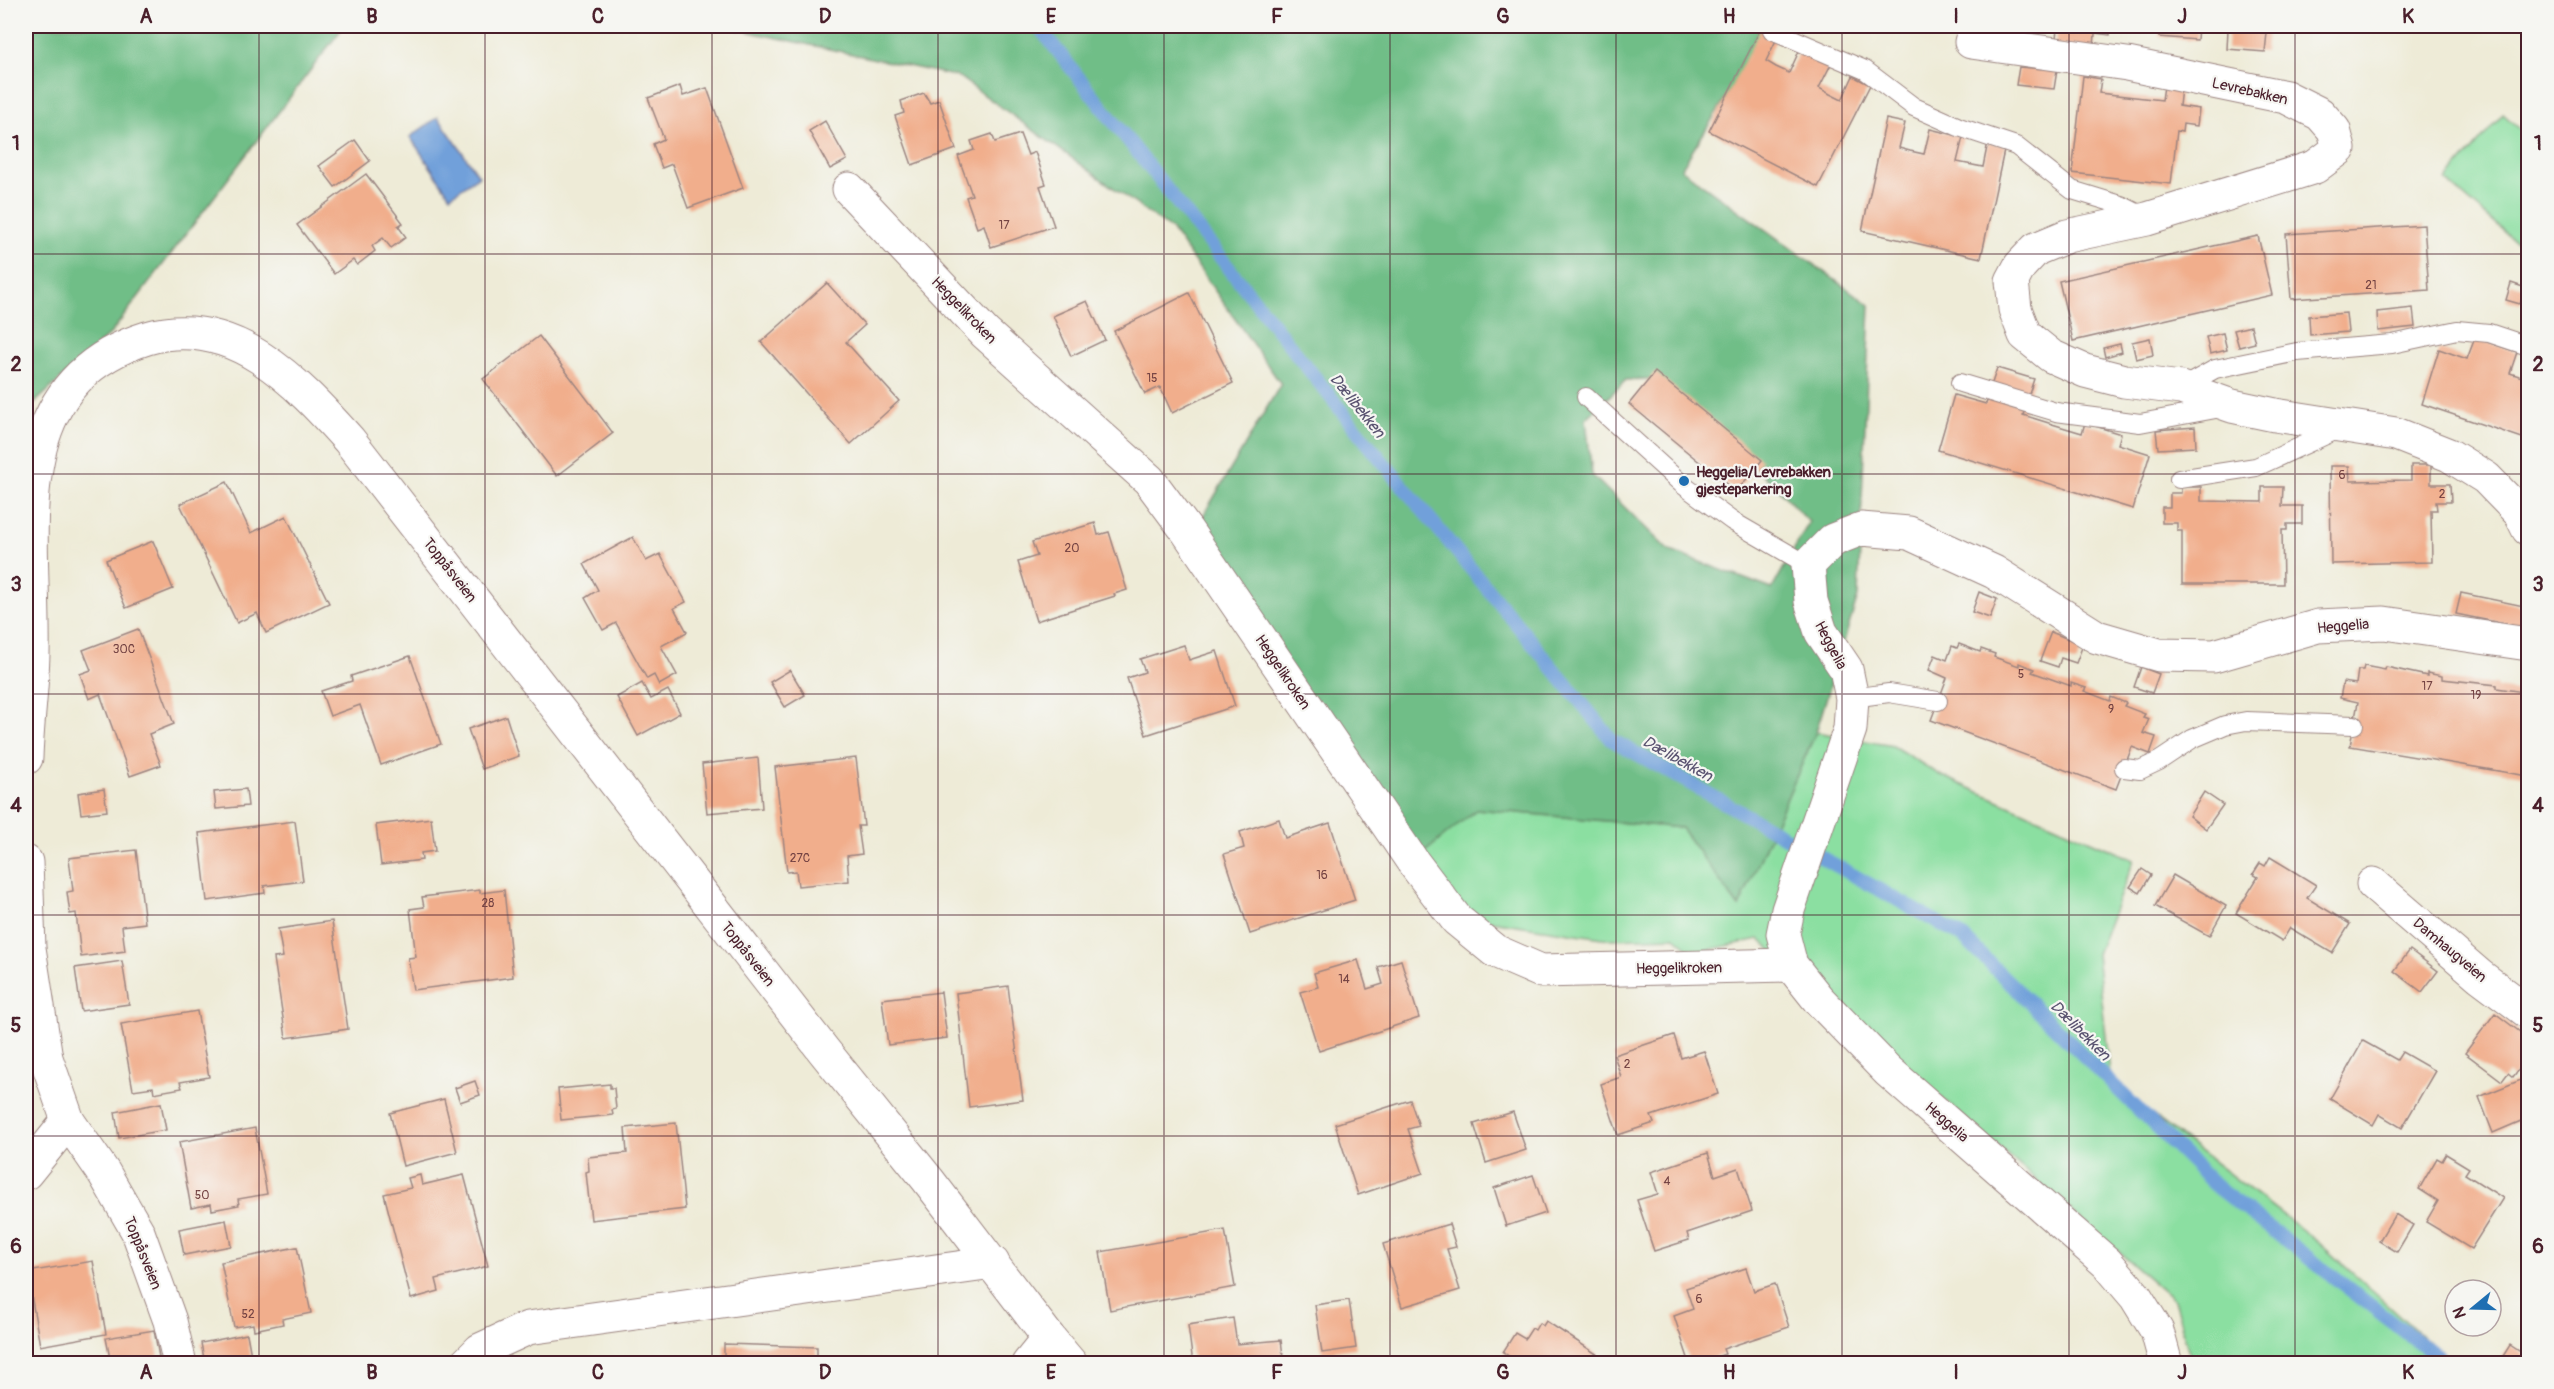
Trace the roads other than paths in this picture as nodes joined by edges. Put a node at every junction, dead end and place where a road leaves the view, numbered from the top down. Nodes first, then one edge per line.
1 (1772, 30) dead end
2 (1971, 42) dead end
3 (849, 189) dead end
4 (2147, 219) junction
5 (2529, 346) edge
6 (1960, 382) dead end
7 (2181, 388) junction
8 (1586, 397) dead end
9 (2232, 406) junction
10 (2347, 426) junction
11 (2179, 479) dead end
12 (2526, 517) edge
13 (1808, 565) junction
14 (2529, 644) edge
15 (1938, 701) dead end
16 (1851, 714) junction
17 (2354, 725) dead end
18 (26, 758) edge
19 (2124, 768) dead end
20 (26, 862) edge
21 (2373, 884) dead end
22 (1791, 965) junction
23 (2529, 1012) edge
24 (68, 1121) junction
25 (26, 1173) edge
26 (993, 1263) junction
27 (1049, 1338) junction
28 (180, 1364) edge
29 (466, 1364) edge
30 (1028, 1364) edge
31 (1071, 1364) edge
32 (2166, 1364) edge

1 - 4 lane
2 - 4 street, Levrebakken
3 - 22 street, Heggelikroken
4 - 7 street, Levrebakken
5 - 7 lane
6 - 9 lane, Levrebakken
7 - 9 street, Levrebakken
8 - 13 lane
9 - 10 street, Levrebakken
10 - 11 lane
10 - 12 street, Levrebakken
13 - 14 street, Heggelia
13 - 16 street, Heggelia
15 - 16 lane
16 - 22 street, Heggelia
17 - 19 lane
18 - 26 street, Toppåsveien
20 - 24 street, Toppåsveien
21 - 23 street, Damhaugveien
22 - 32 street, Heggelia
24 - 25 street
24 - 28 street, Toppåsveien
26 - 27 street, Toppåsveien
26 - 29 street
27 - 30 street
27 - 31 street, Toppåsveien

